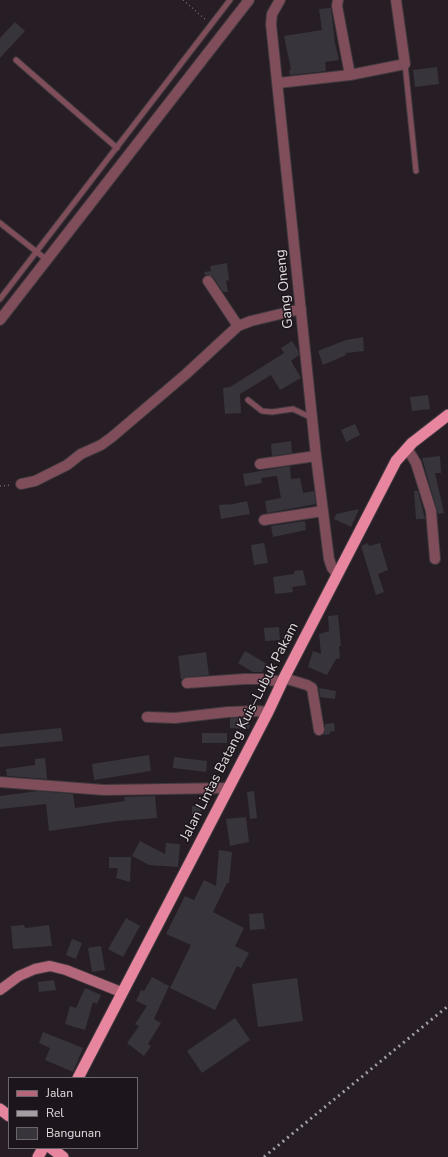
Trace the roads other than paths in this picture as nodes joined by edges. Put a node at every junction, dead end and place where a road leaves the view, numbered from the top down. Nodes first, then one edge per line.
1 (230, 0) edge
2 (249, 0) edge
3 (280, 0) edge
4 (338, 0) edge
5 (396, 0) edge
6 (16, 60) dead end
7 (405, 64) junction
8 (350, 75) junction
9 (278, 83) junction
10 (117, 148) junction
11 (416, 171) dead end
12 (0, 223) edge
13 (37, 251) junction
14 (47, 260) junction
15 (208, 281) dead end
16 (0, 299) edge
17 (301, 309) junction
18 (0, 320) edge
19 (238, 326) junction
20 (248, 400) dead end
21 (448, 415) edge
22 (312, 418) junction
23 (407, 448) junction
24 (316, 456) junction
25 (260, 464) dead end
26 (21, 484) road end
27 (323, 511) junction
28 (264, 520) dead end
29 (435, 559) dead end
30 (337, 574) junction
31 (283, 680) junction
32 (187, 683) dead end
33 (268, 712) junction
34 (147, 717) dead end
35 (319, 730) dead end
36 (0, 782) edge
37 (229, 788) junction
38 (0, 990) edge
39 (121, 992) junction
40 (78, 1077) edge
41 (0, 1109) edge
42 (8, 1115) edge
43 (52, 1149) edge
44 (63, 1157) edge

1 - 10 lane
2 - 14 street
3 - 9 street, Gang Oneng
4 - 8 street
5 - 7 street
6 - 10 lane
7 - 8 street
7 - 11 lane
8 - 9 street
9 - 17 street, Gang Oneng
10 - 13 lane
12 - 13 lane
13 - 14 lane
13 - 16 lane
14 - 18 street
15 - 19 street
17 - 19 street
17 - 22 street, Gang Oneng
19 - 26 street
20 - 22 lane
21 - 23 highway, Jalan Lintas Batang Kuis–Lubuk Pakam
22 - 24 street, Gang Oneng
23 - 29 street
23 - 30 highway, Jalan Lintas Batang Kuis–Lubuk Pakam
24 - 25 street
24 - 27 street, Gang Oneng
27 - 28 street
27 - 30 street, Gang Oneng
30 - 31 highway, Jalan Lintas Batang Kuis–Lubuk Pakam
31 - 32 street
31 - 33 highway, Jalan Lintas Batang Kuis–Lubuk Pakam
31 - 35 street
33 - 34 street
33 - 37 highway, Jalan Lintas Batang Kuis–Lubuk Pakam
36 - 37 street
37 - 39 highway, Jalan Lintas Batang Kuis–Lubuk Pakam
38 - 39 main road
39 - 40 highway, Jalan Lintas Batang Kuis–Lubuk Pakam
41 - 42 highway
43 - 44 highway

